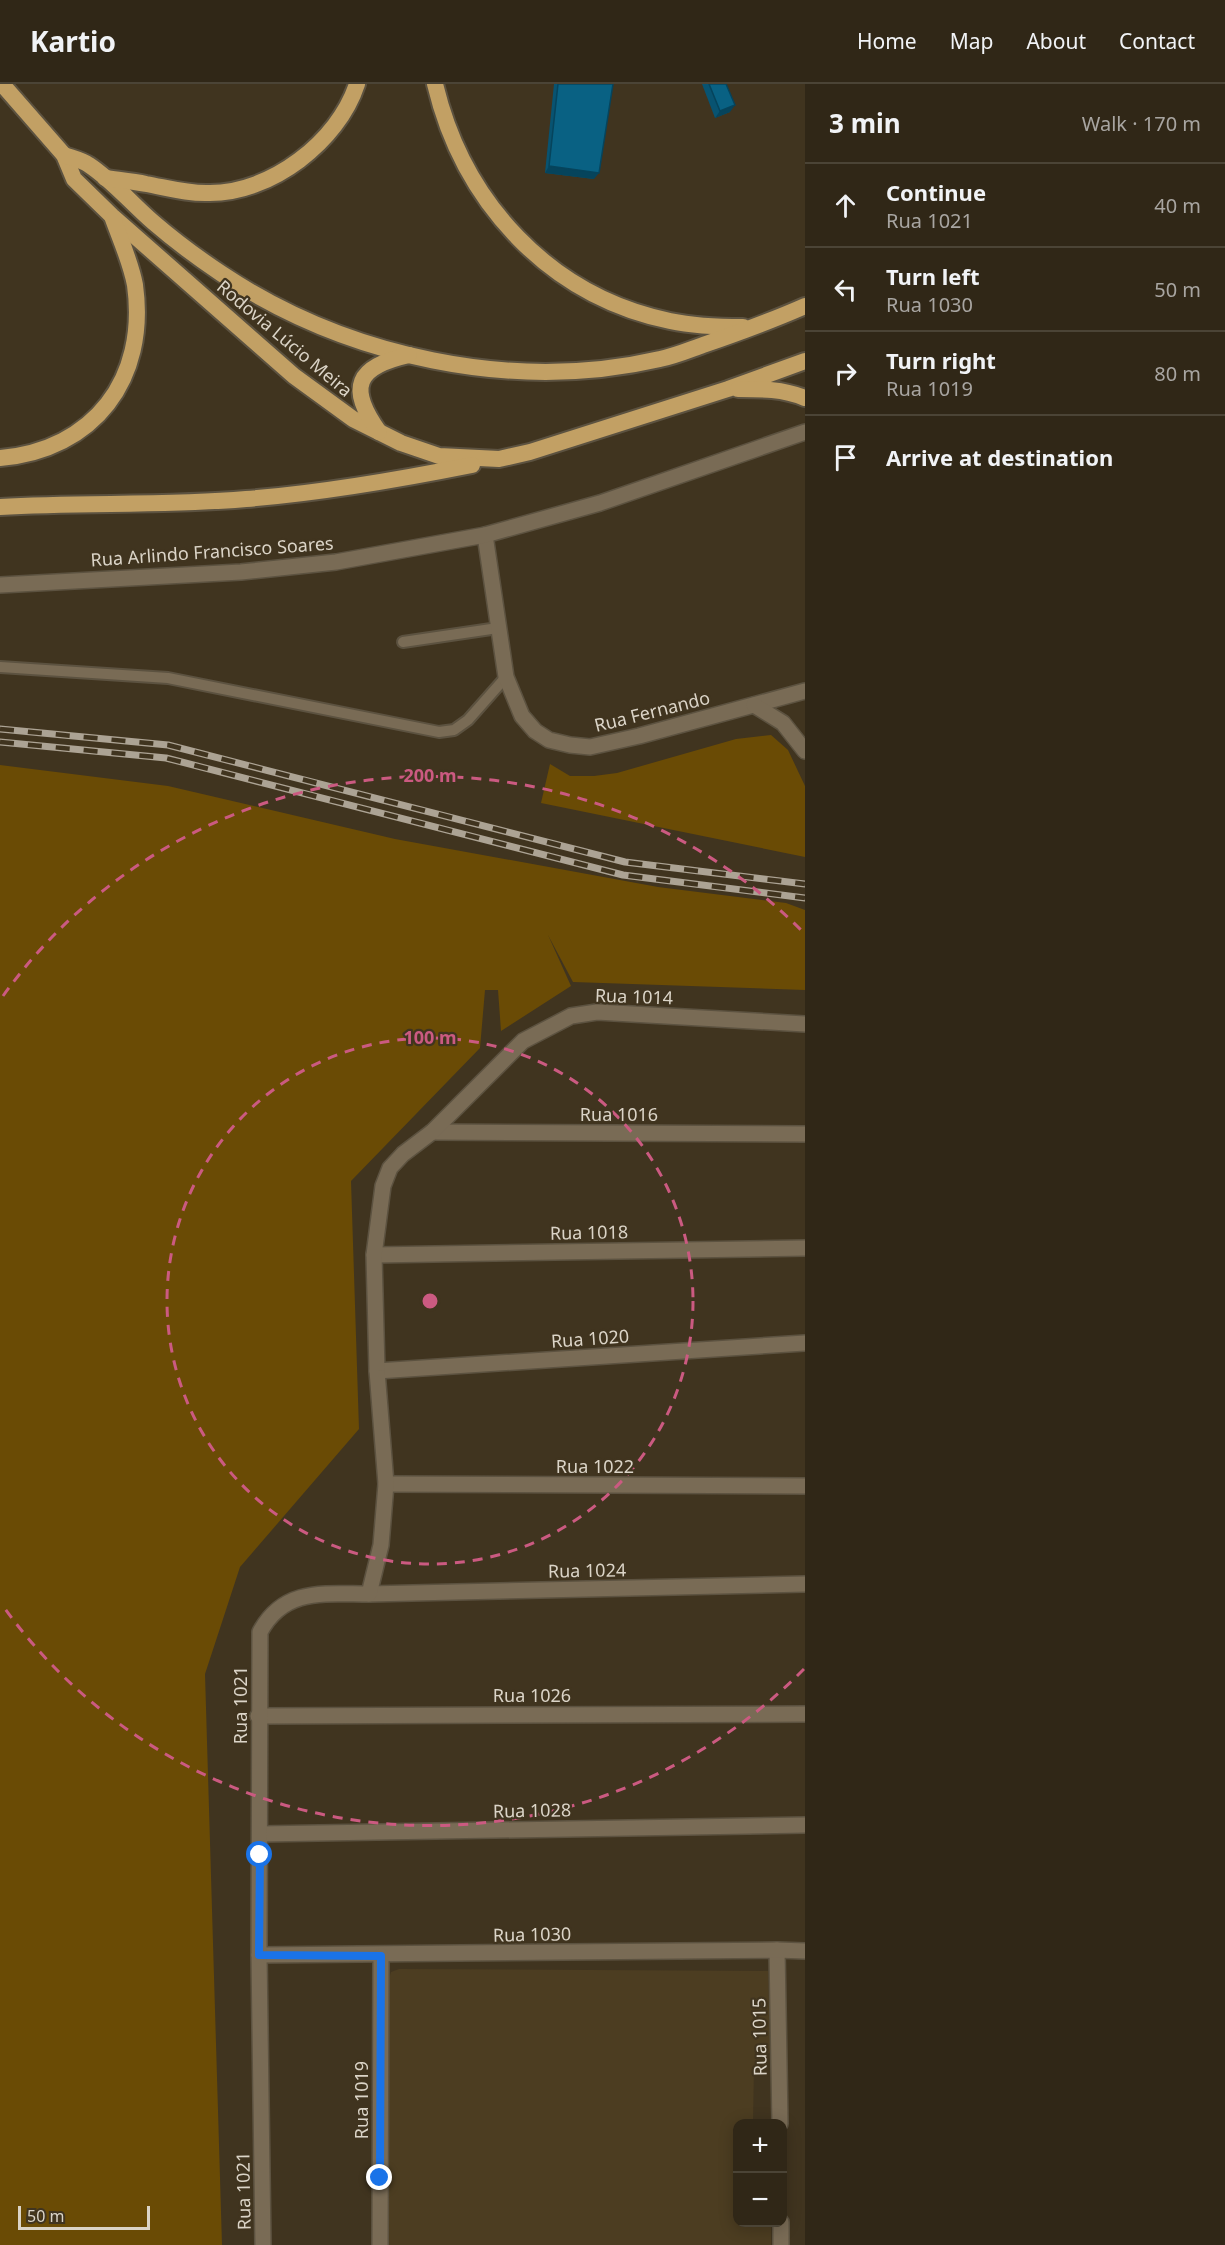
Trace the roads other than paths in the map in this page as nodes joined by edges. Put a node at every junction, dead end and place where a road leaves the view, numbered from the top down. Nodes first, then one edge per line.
1 (2, 84) edge
2 (357, 84) edge
3 (435, 84) edge
4 (63, 154) junction
5 (105, 178) junction
6 (112, 216) junction
7 (805, 306) edge
8 (759, 326) junction
9 (410, 355) junction
10 (805, 361) edge
11 (728, 389) junction
12 (805, 398) edge
13 (805, 432) edge
14 (380, 433) junction
15 (0, 458) edge
16 (499, 459) junction
17 (0, 507) edge
18 (485, 535) junction
19 (0, 585) edge
20 (498, 627) junction
21 (404, 642) dead end
22 (0, 667) edge
23 (506, 676) junction
24 (805, 691) edge
25 (754, 705) junction
26 (805, 751) edge
27 (804, 1025) edge
28 (432, 1132) junction
29 (805, 1134) edge
30 (805, 1248) edge
31 (374, 1254) junction
32 (805, 1343) edge
33 (378, 1371) junction
34 (386, 1484) junction
35 (805, 1486) edge
36 (805, 1584) edge
37 (369, 1594) junction
38 (805, 1714) edge
39 (258, 1716) junction
40 (805, 1825) edge
41 (260, 1834) junction
42 (777, 1950) junction
43 (805, 1951) edge
44 (259, 1955) junction
45 (381, 1956) junction
46 (780, 2119) edge
47 (781, 2227) edge
48 (264, 2245) edge
49 (380, 2245) edge
50 (782, 2245) edge

1 - 4 highway, Rodovia Lúcio Meira
2 - 5 highway
3 - 8 highway
4 - 5 highway, Rodovia Lúcio Meira
4 - 6 highway, Rodovia Lúcio Meira
5 - 9 highway, Rodovia Lúcio Meira
6 - 14 highway, Rodovia Lúcio Meira
6 - 15 highway
7 - 8 highway, Rodovia Lúcio Meira
8 - 9 highway, Rodovia Lúcio Meira
9 - 14 highway
10 - 11 highway, Rodovia Lúcio Meira
11 - 12 highway
11 - 16 highway, Rodovia Lúcio Meira
13 - 18 street, Rua Arlindo Francisco Soares
14 - 16 highway, Rodovia Lúcio Meira
16 - 17 highway
18 - 19 street, Rua Arlindo Francisco Soares
18 - 20 street, Rua Fernando
20 - 21 lane
20 - 23 street, Rua Fernando
22 - 23 lane
23 - 25 street, Rua Fernando
24 - 25 street, Rua Fernando
25 - 26 street
27 - 28 street, Rua 1014
28 - 29 street, Rua 1016
28 - 31 street, Rua 1014
30 - 31 street, Rua 1018
31 - 33 street
32 - 33 street, Rua 1020
33 - 34 street
34 - 35 street, Rua 1022
34 - 37 street
36 - 37 street, Rua 1024
37 - 39 street, Rua 1021
38 - 39 street, Rua 1026
39 - 41 street, Rua 1021
40 - 41 street, Rua 1028
41 - 44 street, Rua 1021
42 - 43 street, Rua 1030
42 - 45 street, Rua 1030
42 - 46 street, Rua 1015
44 - 45 street, Rua 1030
44 - 48 street, Rua 1021
45 - 49 street, Rua 1019
47 - 50 street

